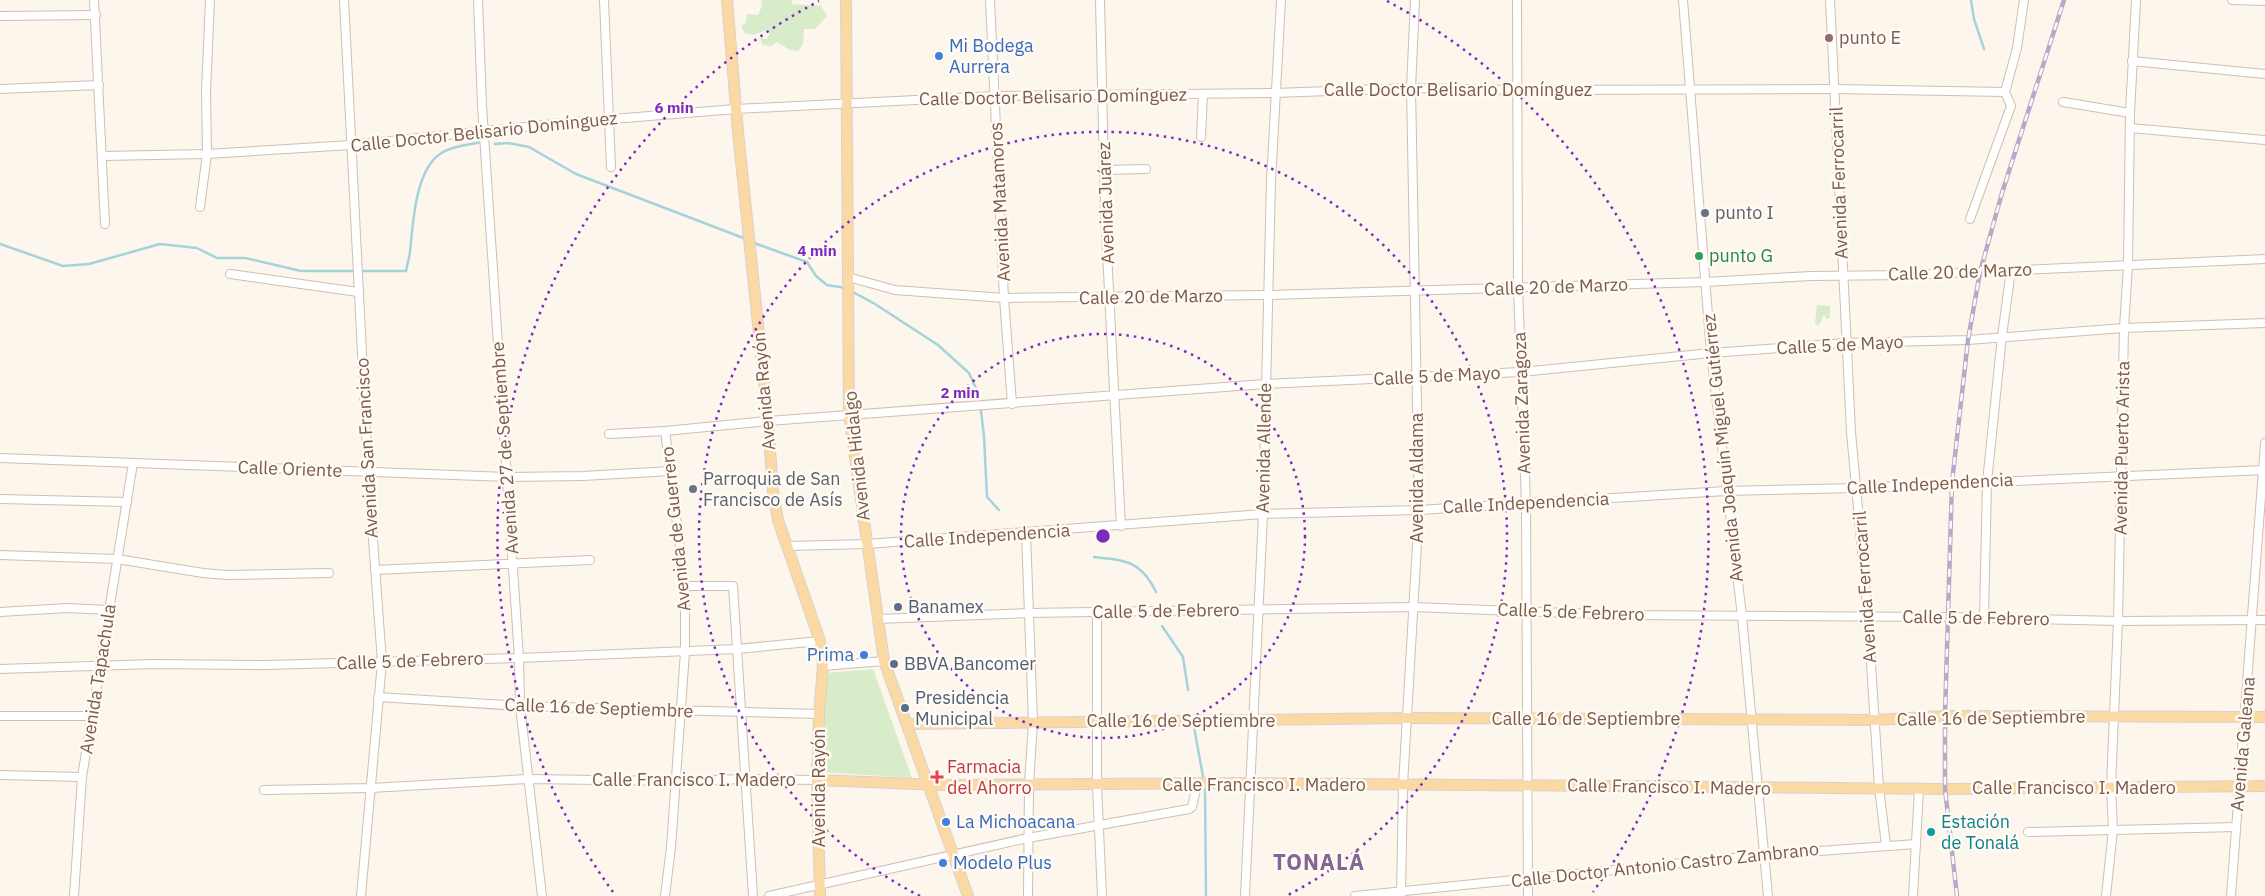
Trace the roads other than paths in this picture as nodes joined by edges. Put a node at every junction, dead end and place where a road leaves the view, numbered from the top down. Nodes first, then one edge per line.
1 (94, 0) edge
2 (210, 0) edge
3 (344, 0) edge
4 (478, 0) edge
5 (604, 0) edge
6 (727, 0) edge
7 (846, 0) edge
8 (990, 0) edge
9 (1100, 0) edge
10 (1281, 0) edge
11 (1415, 0) edge
12 (1517, 0) edge
13 (1683, 0) edge
14 (1830, 0) edge
15 (2024, 0) edge
16 (2136, 0) edge
17 (2232, 0) edge
18 (2265, 1) edge
19 (96, 15) junction
20 (0, 16) edge
21 (2132, 61) junction
22 (2265, 74) edge
23 (99, 85) junction
24 (1411, 88) junction
25 (1689, 88) junction
26 (0, 89) edge
27 (1835, 89) junction
28 (1517, 90) junction
29 (2005, 92) junction
30 (1275, 93) junction
31 (1101, 94) junction
32 (1203, 94) junction
33 (995, 96) junction
34 (2062, 102) dead end
35 (845, 103) junction
36 (736, 109) junction
37 (2130, 112) junction
38 (608, 120) junction
39 (2130, 128) junction
40 (484, 132) junction
41 (1201, 137) dead end
42 (2265, 140) edge
43 (351, 145) junction
44 (207, 154) junction
45 (103, 156) junction
46 (611, 167) dead end
47 (1146, 169) dead end
48 (1104, 170) junction
49 (200, 208) dead end
50 (1970, 219) dead end
51 (105, 224) dead end
52 (2265, 259) edge
53 (2128, 265) junction
54 (2011, 270) junction
55 (230, 274) dead end
56 (1843, 276) junction
57 (848, 279) junction
58 (1705, 282) junction
59 (1518, 288) junction
60 (1414, 291) junction
61 (358, 292) junction
62 (1267, 295) junction
63 (1110, 297) junction
64 (1004, 298) junction
65 (2265, 323) edge
66 (2124, 328) junction
67 (2002, 336) junction
68 (1846, 343) junction
69 (1711, 353) junction
70 (1521, 372) junction
71 (1417, 378) junction
72 (1265, 384) junction
73 (1113, 396) junction
74 (1012, 404) junction
75 (849, 415) junction
76 (768, 421) junction
77 (665, 431) junction
78 (609, 434) dead end
79 (2265, 443) edge
80 (0, 458) edge
81 (133, 463) junction
82 (2264, 470) edge
83 (368, 471) junction
84 (670, 471) junction
85 (2122, 476) junction
86 (507, 477) junction
87 (1987, 482) junction
88 (1857, 488) junction
89 (1726, 491) junction
90 (0, 499) edge
91 (127, 502) junction
92 (1526, 504) junction
93 (1419, 510) junction
94 (1263, 514) junction
95 (1121, 526) junction
96 (1026, 533) junction
97 (867, 544) junction
98 (787, 546) junction
99 (0, 555) edge
100 (117, 559) junction
101 (590, 560) dead end
102 (513, 564) junction
103 (375, 570) junction
104 (329, 573) dead end
105 (685, 586) junction
106 (1413, 607) junction
107 (1259, 609) junction
108 (108, 610) junction
109 (1526, 610) junction
110 (0, 612) edge
111 (1097, 612) junction
112 (1028, 614) junction
113 (1742, 616) junction
114 (1868, 617) junction
115 (1984, 618) junction
116 (878, 619) junction
117 (2118, 620) junction
118 (2253, 620) junction
119 (2265, 620) edge
120 (820, 641) junction
121 (737, 649) junction
122 (685, 652) junction
123 (519, 658) junction
124 (884, 661) junction
125 (382, 662) junction
126 (823, 666) junction
127 (101, 667) junction
128 (0, 669) edge
129 (378, 697) junction
130 (520, 706) junction
131 (680, 712) junction
132 (740, 713) junction
133 (819, 714) junction
134 (0, 716) edge
135 (92, 716) junction
136 (2114, 717) junction
137 (2246, 717) junction
138 (2265, 717) edge
139 (1408, 718) junction
140 (1752, 718) junction
141 (1254, 720) junction
142 (1527, 720) junction
143 (1875, 720) junction
144 (1097, 721) junction
145 (1033, 722) junction
146 (907, 724) junction
147 (0, 775) edge
148 (82, 776) junction
149 (744, 778) junction
150 (527, 779) junction
151 (817, 780) junction
152 (674, 781) junction
153 (1251, 783) junction
154 (1029, 784) junction
155 (1097, 784) junction
156 (930, 785) junction
157 (1200, 785) junction
158 (1403, 786) junction
159 (1528, 786) junction
160 (2265, 786) edge
161 (2111, 787) junction
162 (2240, 787) junction
163 (371, 788) junction
164 (1758, 788) junction
165 (1879, 788) junction
166 (1919, 789) junction
167 (264, 790) dead end
168 (1099, 825) junction
169 (2236, 827) junction
170 (2113, 830) junction
171 (2028, 832) dead end
172 (1028, 838) junction
173 (1916, 844) junction
174 (1886, 845) junction
175 (955, 853) junction
176 (1763, 854) junction
177 (1528, 878) junction
178 (820, 885) junction
179 (1401, 894) edge
180 (74, 896) edge
181 (361, 896) edge
182 (542, 896) edge
183 (664, 896) edge
184 (753, 896) edge
185 (769, 896) edge
186 (820, 896) edge
187 (968, 896) edge
188 (1028, 896) edge
189 (1102, 896) edge
190 (1245, 896) edge
191 (1355, 896) edge
192 (1528, 896) edge
193 (1768, 896) edge
194 (1913, 896) edge
195 (2106, 896) edge
196 (2231, 896) edge

1 - 19 street
2 - 44 street
3 - 43 street, Avenida San Francisco
4 - 40 street, Avenida 27 de Septiembre
5 - 38 street
6 - 36 main road, Avenida Rayón
7 - 35 main road, Avenida Hidalgo
8 - 33 street, Avenida Matamoros
9 - 31 street, Avenida Juárez
10 - 30 street, Avenida Allende
11 - 24 street, Avenida Aldama
12 - 28 street, Avenida Zaragoza
13 - 25 street, Avenida Joaquín Miguel Gutiérrez
14 - 27 street, Avenida Ferrocarril
15 - 29 street
16 - 21 street, Avenida Puerto Arista
17 - 18 street
19 - 20 street
19 - 23 street
21 - 22 street
21 - 37 street, Avenida Puerto Arista
23 - 26 street
23 - 45 street
24 - 28 street, Calle Doctor Belisario Domínguez
24 - 30 street, Calle Doctor Belisario Domínguez
24 - 60 street, Avenida Aldama
25 - 27 street, Calle Doctor Belisario Domínguez
25 - 28 street, Calle Doctor Belisario Domínguez
25 - 58 street, Avenida Joaquín Miguel Gutiérrez
27 - 29 street, Calle Doctor Belisario Domínguez
27 - 56 street, Avenida Ferrocarril
28 - 59 street, Avenida Zaragoza
29 - 50 street
30 - 32 street, Calle Doctor Belisario Domínguez
30 - 62 street, Avenida Allende
31 - 32 street, Calle Doctor Belisario Domínguez
31 - 33 street, Calle Doctor Belisario Domínguez
31 - 48 street, Avenida Juárez
32 - 41 street
33 - 35 street, Calle Doctor Belisario Domínguez
33 - 64 street, Avenida Matamoros
34 - 37 street
35 - 36 street, Calle Doctor Belisario Domínguez
35 - 57 main road, Avenida Hidalgo
36 - 38 street, Calle Doctor Belisario Domínguez
36 - 76 main road, Avenida Rayón
37 - 39 street, Avenida Puerto Arista
38 - 40 street, Calle Doctor Belisario Domínguez
38 - 46 street
39 - 42 street
39 - 53 street, Avenida Puerto Arista
40 - 43 street, Calle Doctor Belisario Domínguez
40 - 86 street, Avenida 27 de Septiembre
43 - 44 street, Calle Doctor Belisario Domínguez
43 - 61 street, Avenida San Francisco
44 - 45 street, Calle Doctor Belisario Domínguez
44 - 49 street
45 - 51 street
47 - 48 street
48 - 63 street, Avenida Juárez
52 - 53 street, Calle 20 de Marzo
53 - 54 street, Calle 20 de Marzo
53 - 66 street, Avenida Puerto Arista
54 - 56 street, Calle 20 de Marzo
54 - 67 street
55 - 61 street
56 - 58 street, Calle 20 de Marzo
56 - 68 street, Avenida Ferrocarril
57 - 64 street, Calle 20 de Marzo
57 - 75 main road, Avenida Hidalgo
58 - 59 street, Calle 20 de Marzo
58 - 69 street, Avenida Joaquín Miguel Gutiérrez
59 - 60 street, Calle 20 de Marzo
59 - 70 street, Avenida Zaragoza
60 - 62 street, Calle 20 de Marzo
60 - 71 street, Avenida Aldama
61 - 83 street, Avenida San Francisco
62 - 63 street, Calle 20 de Marzo
62 - 72 street, Avenida Allende
63 - 64 street, Calle 20 de Marzo
63 - 73 street, Avenida Juárez
64 - 74 street, Avenida Matamoros
65 - 66 street, Calle 5 de Mayo
66 - 67 street, Calle 5 de Mayo
66 - 85 street, Avenida Puerto Arista
67 - 68 street, Calle 5 de Mayo
67 - 87 street
68 - 69 street, Calle 5 de Mayo
68 - 88 street, Avenida Ferrocarril
69 - 70 street, Calle 5 de Mayo
69 - 89 street, Avenida Joaquín Miguel Gutiérrez
70 - 71 street, Calle 5 de Mayo
70 - 92 street, Avenida Zaragoza
71 - 72 street, Calle 5 de Mayo
71 - 93 street, Avenida Aldama
72 - 73 street, Calle 5 de Mayo
72 - 94 street, Avenida Allende
73 - 74 street, Calle 5 de Mayo
73 - 95 street, Avenida Juárez
74 - 75 street, Calle 5 de Mayo
75 - 76 street, Calle 5 de Mayo
75 - 97 main road, Avenida Hidalgo
76 - 77 street, Calle 5 de Mayo
76 - 98 main road, Avenida Rayón
77 - 78 street, Calle 5 de Mayo
77 - 84 street, Avenida de Guerrero
79 - 82 street, Avenida Galeana
80 - 81 street, Calle Oriente
81 - 83 street, Calle Oriente
81 - 91 street, Avenida Tapachula
82 - 85 street, Calle Independencia
82 - 118 street, Avenida Galeana
83 - 86 street, Calle Oriente
83 - 103 street, Avenida San Francisco
84 - 86 street, Calle Oriente
84 - 105 street, Avenida de Guerrero
85 - 87 street, Calle Independencia
85 - 117 street, Avenida Puerto Arista
86 - 102 street, Avenida 27 de Septiembre
87 - 88 street, Calle Independencia
87 - 115 street
88 - 89 street, Calle Independencia
88 - 114 street, Avenida Ferrocarril
89 - 92 street, Calle Independencia
89 - 113 street, Avenida Joaquín Miguel Gutiérrez
90 - 91 street
91 - 100 street, Avenida Tapachula
92 - 93 street, Calle Independencia
92 - 109 street, Avenida Zaragoza
93 - 94 street, Calle Independencia
93 - 106 street, Avenida Aldama
94 - 95 street, Calle Independencia
94 - 107 street, Avenida Allende
95 - 96 street, Calle Independencia
96 - 97 street, Calle Independencia
96 - 112 street
97 - 98 street, Calle Independencia
97 - 116 main road, Avenida Hidalgo
98 - 120 main road, Avenida Rayón
99 - 100 street
100 - 104 street
100 - 108 street, Avenida Tapachula
101 - 102 street
102 - 103 street
102 - 123 street, Avenida 27 de Septiembre
103 - 125 street, Avenida San Francisco
105 - 121 street
105 - 122 street, Avenida de Guerrero
106 - 107 street, Calle 5 de Febrero
106 - 109 street, Calle 5 de Febrero
106 - 139 street, Avenida Aldama
107 - 111 street, Calle 5 de Febrero
107 - 141 street, Avenida Allende
108 - 110 street
108 - 127 street, Avenida Tapachula
109 - 113 street, Calle 5 de Febrero
109 - 142 street, Avenida Zaragoza
111 - 112 street, Calle 5 de Febrero
111 - 144 street
112 - 116 street, Calle 5 de Febrero
112 - 145 street
113 - 114 street, Calle 5 de Febrero
113 - 140 street, Avenida Joaquín Miguel Gutiérrez
114 - 115 street, Calle 5 de Febrero
114 - 143 street, Avenida Ferrocarril
115 - 117 street, Calle 5 de Febrero
116 - 124 main road, Avenida Hidalgo
117 - 118 street, Calle 5 de Febrero
117 - 136 street, Avenida Puerto Arista
118 - 119 street, Calle 5 de Febrero
118 - 137 street, Avenida Galeana
120 - 121 street, Calle 5 de Febrero
120 - 126 main road, Avenida Rayón
121 - 122 street, Calle 5 de Febrero
121 - 132 street
122 - 123 street, Calle 5 de Febrero
122 - 131 street, Avenida de Guerrero
123 - 125 street, Calle 5 de Febrero
123 - 130 street, Avenida 27 de Septiembre
124 - 126 street
124 - 146 main road, Avenida Hidalgo
125 - 127 street, Calle 5 de Febrero
125 - 129 street, Avenida San Francisco
126 - 133 main road, Avenida Rayón
127 - 128 street, Calle 5 de Febrero
127 - 135 street, Avenida Tapachula
129 - 130 street, Calle 16 de Septiembre
129 - 163 street, Avenida San Francisco
130 - 131 street, Calle 16 de Septiembre
130 - 150 street, Avenida 27 de Septiembre
131 - 132 street, Calle 16 de Septiembre
131 - 152 street, Avenida de Guerrero
132 - 133 street, Calle 16 de Septiembre
132 - 149 street
133 - 151 main road, Avenida Rayón
134 - 135 street
135 - 148 street, Avenida Tapachula
136 - 137 main road, Calle 16 de Septiembre
136 - 143 main road, Calle 16 de Septiembre
136 - 161 street, Avenida Puerto Arista
137 - 138 main road, Calle 16 de Septiembre
137 - 162 street, Avenida Galeana
139 - 141 main road, Calle 16 de Septiembre
139 - 142 main road, Calle 16 de Septiembre
139 - 158 street, Avenida Aldama
140 - 142 main road, Calle 16 de Septiembre
140 - 143 main road, Calle 16 de Septiembre
140 - 164 street, Avenida Joaquín Miguel Gutiérrez
141 - 144 main road, Calle 16 de Septiembre
141 - 153 street, Avenida Allende
142 - 159 street, Avenida Zaragoza
143 - 165 street, Avenida Ferrocarril
144 - 145 main road, Calle 16 de Septiembre
144 - 155 street
145 - 146 main road, Calle 16 de Septiembre
145 - 154 street
146 - 156 main road, Avenida Hidalgo
147 - 148 street
148 - 180 street, Avenida Tapachula
149 - 151 street, Calle Francisco I. Madero
149 - 152 street, Calle Francisco I. Madero
149 - 184 street
150 - 152 street, Calle Francisco I. Madero
150 - 163 street, Calle Francisco I. Madero
150 - 182 street, Avenida 27 de Septiembre
151 - 156 main road, Calle Francisco I. Madero
151 - 178 main road, Avenida Rayón
152 - 183 street, Avenida de Guerrero
153 - 157 main road, Calle Francisco I. Madero
153 - 158 main road, Calle Francisco I. Madero
153 - 190 street, Avenida Allende
154 - 155 main road, Calle Francisco I. Madero
154 - 156 main road, Calle Francisco I. Madero
154 - 172 street
155 - 157 main road, Calle Francisco I. Madero
155 - 168 street
156 - 175 main road, Avenida Hidalgo
157 - 168 street
158 - 159 main road, Calle Francisco I. Madero
158 - 179 street, Avenida Aldama
159 - 164 main road, Calle Francisco I. Madero
159 - 177 street, Avenida Zaragoza
160 - 162 main road, Calle Francisco I. Madero
161 - 162 main road, Calle Francisco I. Madero
161 - 166 main road, Calle Francisco I. Madero
161 - 170 street, Avenida Puerto Arista
162 - 169 street, Avenida Galeana
163 - 167 street, Calle Francisco I. Madero
163 - 181 street, Avenida San Francisco
164 - 165 main road, Calle Francisco I. Madero
164 - 176 street, Avenida Joaquín Miguel Gutiérrez
165 - 166 main road, Calle Francisco I. Madero
165 - 174 street, Avenida Ferrocarril
166 - 173 street
168 - 172 street
168 - 189 street
169 - 170 street
169 - 196 street, Avenida Galeana
170 - 171 street
170 - 195 street, Avenida Puerto Arista
172 - 175 street
172 - 188 street
173 - 174 street, Calle Doctor Antonio Castro Zambrano
173 - 194 street
174 - 176 street, Calle Doctor Antonio Castro Zambrano
175 - 178 street
175 - 187 main road, Avenida Hidalgo
176 - 177 street, Calle Doctor Antonio Castro Zambrano
176 - 193 street, Avenida Joaquín Miguel Gutiérrez
177 - 179 street, Calle Doctor Antonio Castro Zambrano
177 - 192 street, Avenida Zaragoza
178 - 185 street
178 - 186 main road, Avenida Rayón
179 - 191 street, Calle Doctor Antonio Castro Zambrano

